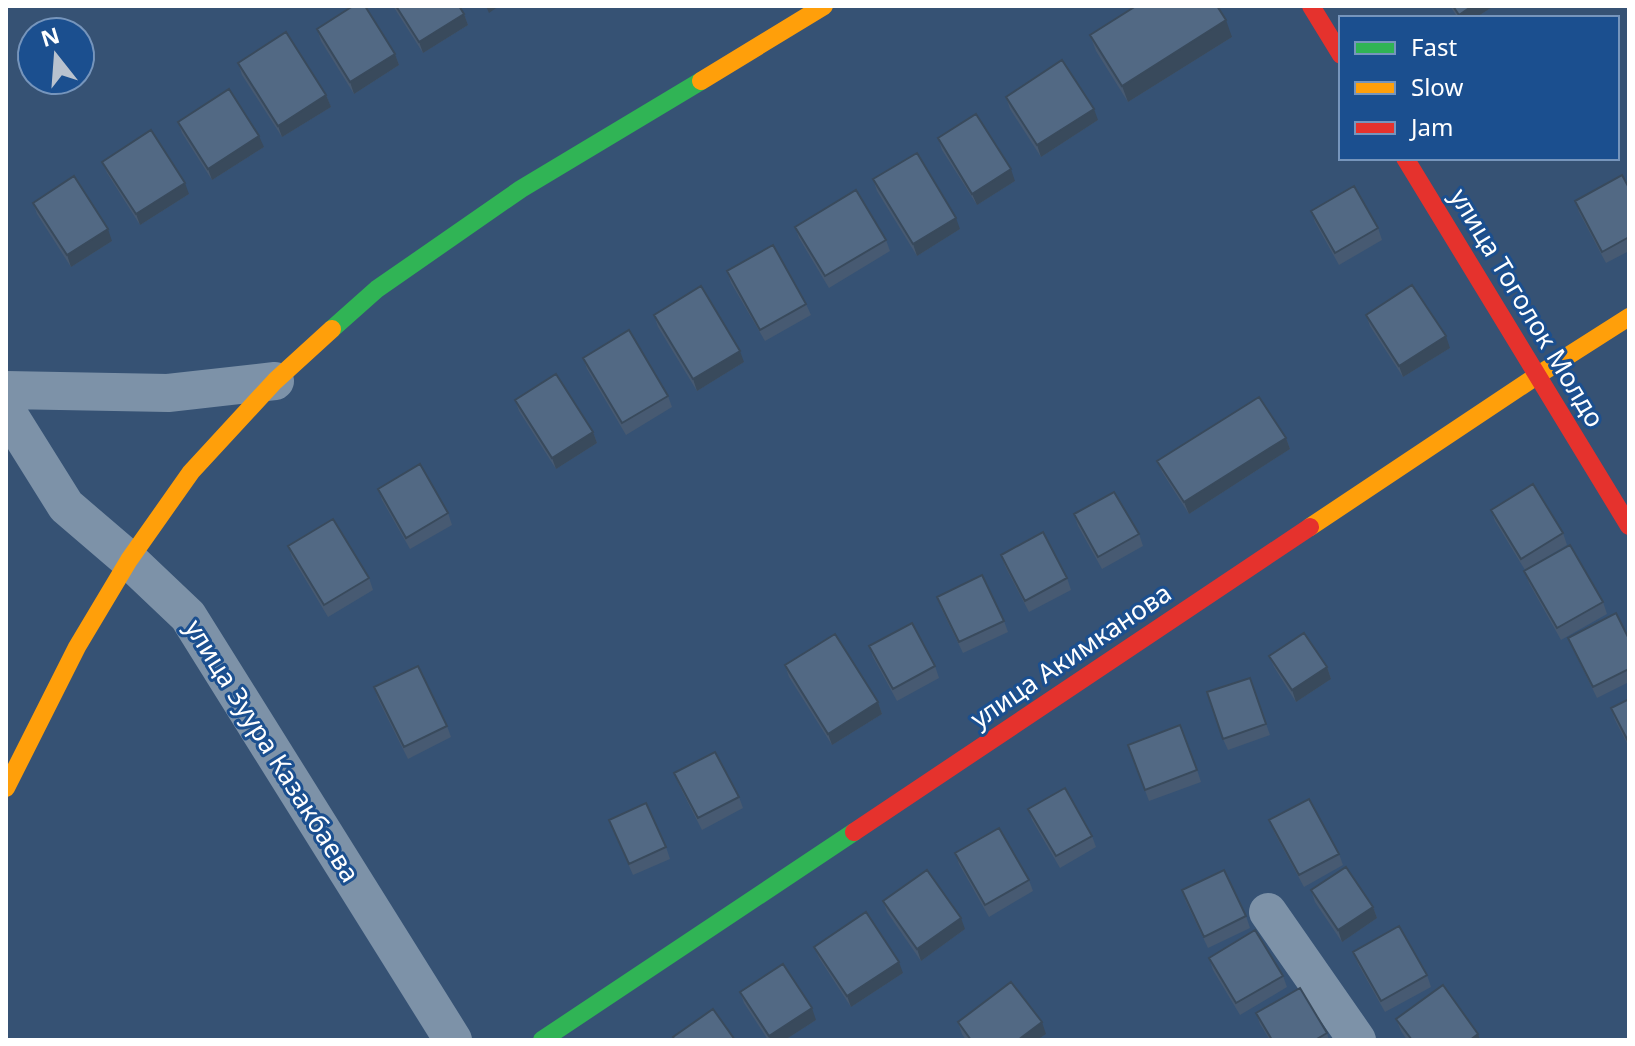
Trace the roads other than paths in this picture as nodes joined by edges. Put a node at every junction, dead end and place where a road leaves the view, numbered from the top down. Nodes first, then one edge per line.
1 (824, 6) edge
2 (1311, 6) edge
3 (1339, 52) edge
4 (1406, 160) edge
5 (1629, 317) edge
6 (1538, 375) junction
7 (275, 381) junction
8 (6, 390) edge
9 (6, 410) edge
10 (1629, 526) edge
11 (129, 560) junction
12 (6, 788) edge
13 (1268, 912) dead end
14 (453, 1040) edge
15 (542, 1040) edge
16 (1357, 1040) edge

1 - 7 street
2 - 3 street
4 - 6 street, улица Тоголок Молдо
5 - 6 street, улица Акимканова
6 - 10 street, улица Тоголок Молдо
6 - 15 street, улица Акимканова
7 - 8 street
7 - 11 street
9 - 11 street, улица Зуура Казакбаева
11 - 12 street
11 - 14 street, улица Зуура Казакбаева
13 - 16 street

